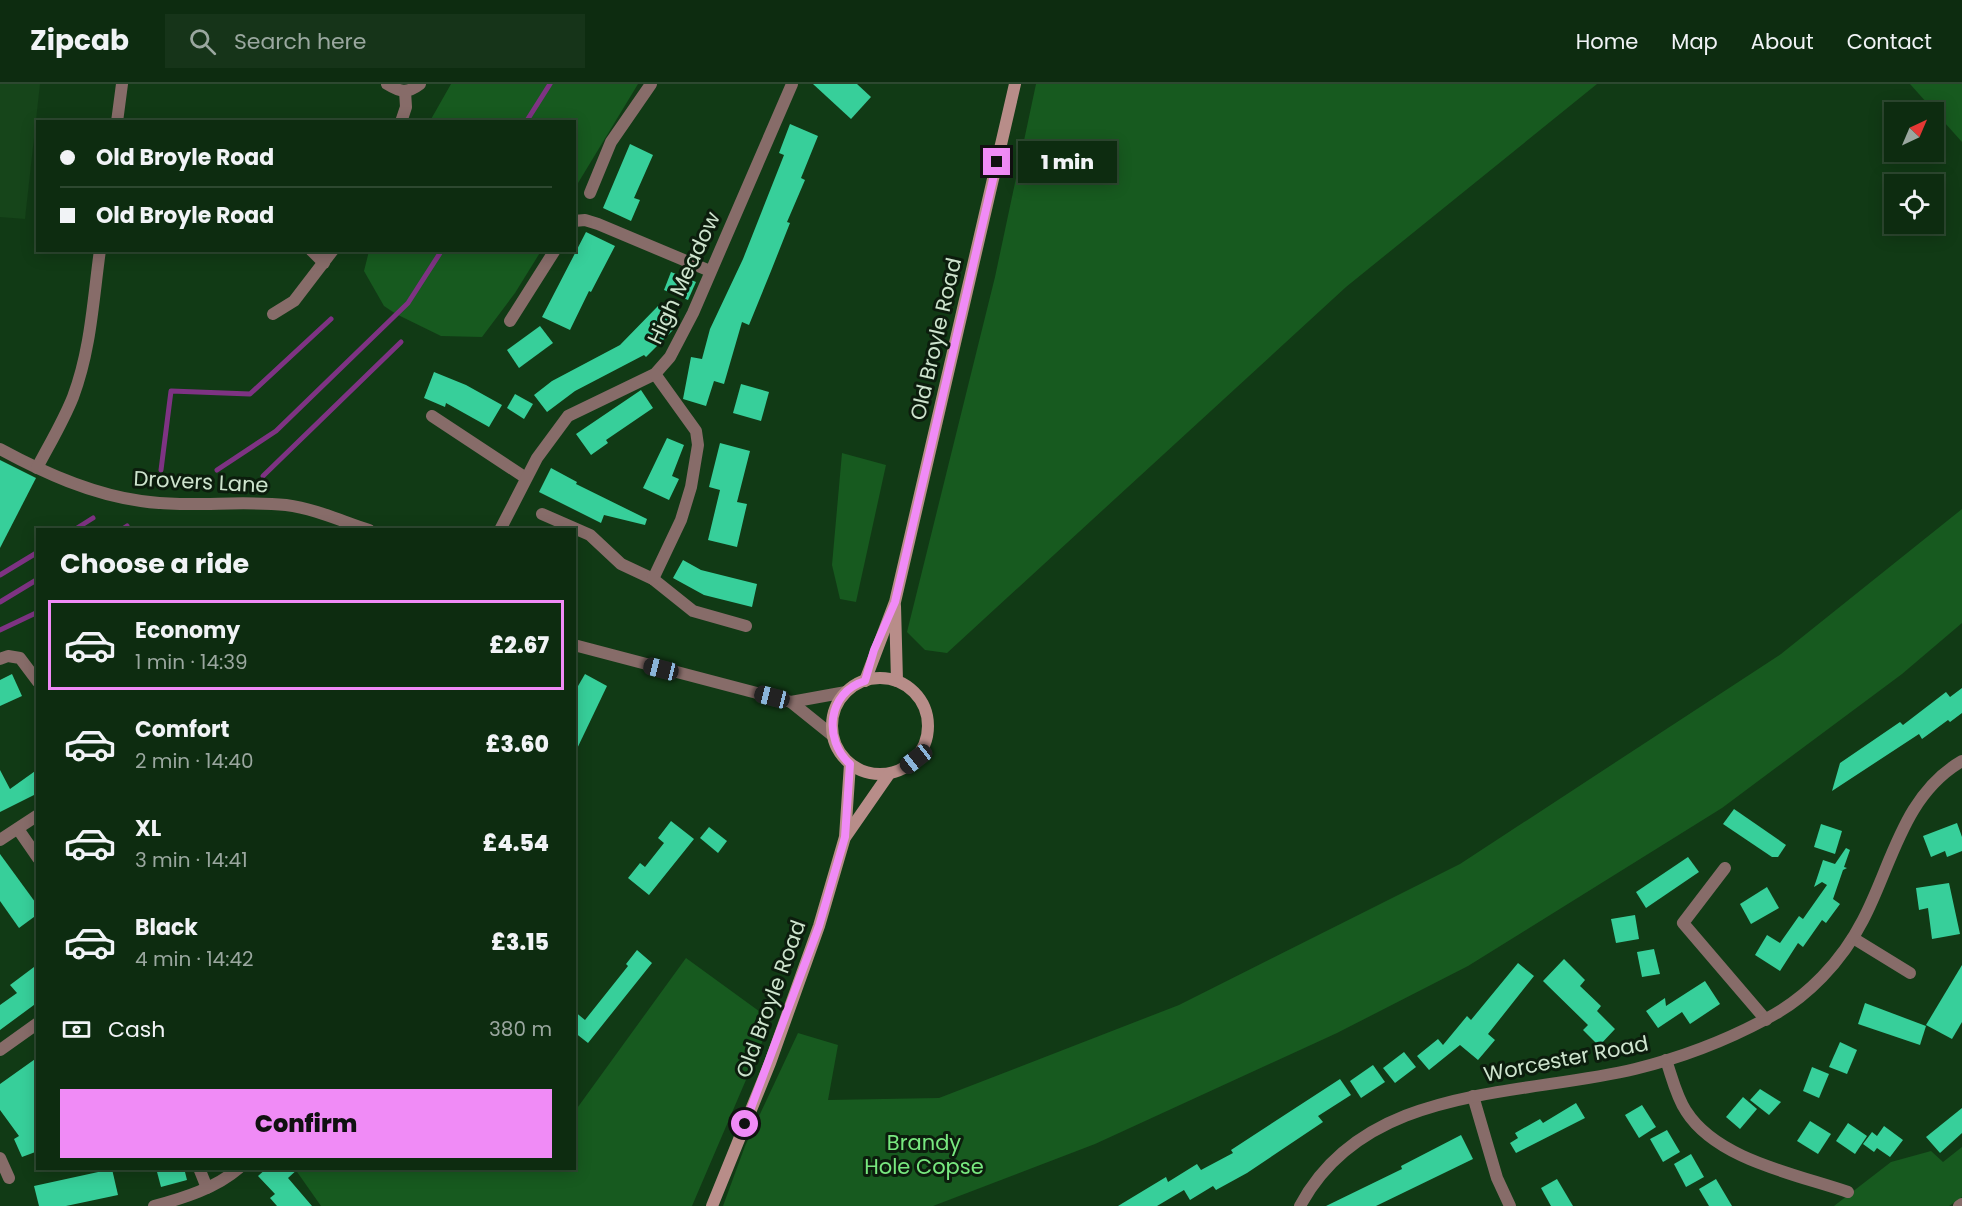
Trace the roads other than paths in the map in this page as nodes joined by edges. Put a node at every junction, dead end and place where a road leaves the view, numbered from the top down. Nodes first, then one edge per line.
1 (122, 84) edge
2 (387, 84) edge
3 (420, 84) edge
4 (651, 84) edge
5 (792, 84) edge
6 (1015, 84) edge
7 (405, 91) junction
8 (117, 120) edge
9 (402, 120) edge
10 (590, 193) dead end
11 (576, 221) edge
12 (100, 252) edge
13 (313, 252) edge
14 (332, 252) edge
15 (554, 252) edge
16 (324, 263) junction
17 (710, 271) junction
18 (273, 314) dead end
19 (510, 321) dead end
20 (655, 374) junction
21 (432, 416) dead end
22 (0, 449) edge
23 (37, 468) junction
24 (526, 478) junction
25 (542, 514) dead end
26 (364, 528) edge
27 (501, 528) edge
28 (574, 528) edge
29 (576, 529) edge
30 (653, 579) junction
31 (895, 602) junction
32 (746, 626) dead end
33 (576, 646) edge
34 (0, 659) edge
35 (36, 679) edge
36 (865, 681) junction
37 (897, 681) junction
38 (846, 692) junction
39 (791, 702) junction
40 (832, 735) junction
41 (1962, 761) edge
42 (850, 764) junction
43 (889, 774) junction
44 (36, 816) edge
45 (18, 830) junction
46 (845, 837) junction
47 (0, 840) edge
48 (36, 855) edge
49 (1725, 868) dead end
50 (1853, 938) junction
51 (1910, 973) dead end
52 (1766, 1020) junction
53 (36, 1024) edge
54 (0, 1050) edge
55 (1666, 1060) junction
56 (1473, 1096) junction
57 (0, 1158) edge
58 (200, 1170) edge
59 (237, 1170) edge
60 (9, 1178) dead end
61 (207, 1188) junction
62 (1848, 1192) dead end
63 (154, 1206) edge
64 (712, 1206) edge
65 (1300, 1206) edge
66 (1510, 1206) edge

1 - 8 street
2 - 7 street
3 - 7 street
4 - 10 street
5 - 17 street, High Meadow
6 - 31 main road, Old Broyle Road
7 - 9 street
11 - 17 street
12 - 23 street
13 - 16 street
14 - 16 street
15 - 19 street
16 - 18 street
17 - 20 street, High Meadow
20 - 24 street, High Meadow
20 - 30 street
21 - 24 street
22 - 23 street, Drovers Lane
23 - 26 street, Drovers Lane
24 - 27 street, High Meadow
25 - 28 street
29 - 30 street
30 - 32 street
31 - 36 main road, Old Broyle Road
31 - 37 main road, Old Broyle Road
33 - 39 street
34 - 35 street
36 - 37 main road
36 - 38 main road
37 - 43 main road
38 - 39 street
38 - 40 main road
39 - 40 street
40 - 42 main road
41 - 50 street, Worcester Road
42 - 43 main road
42 - 46 main road, Old Broyle Road
43 - 46 main road, Old Broyle Road
44 - 45 street
45 - 47 street
45 - 48 street
46 - 64 main road, Old Broyle Road
49 - 52 street
50 - 51 street
50 - 52 street, Worcester Road
52 - 55 street, Worcester Road
53 - 54 street
55 - 56 street, Worcester Road
55 - 62 street, Worcester Road
56 - 65 street, Worcester Road
56 - 66 street, Worcester Road
57 - 60 street
58 - 61 street
59 - 61 street
61 - 63 street

